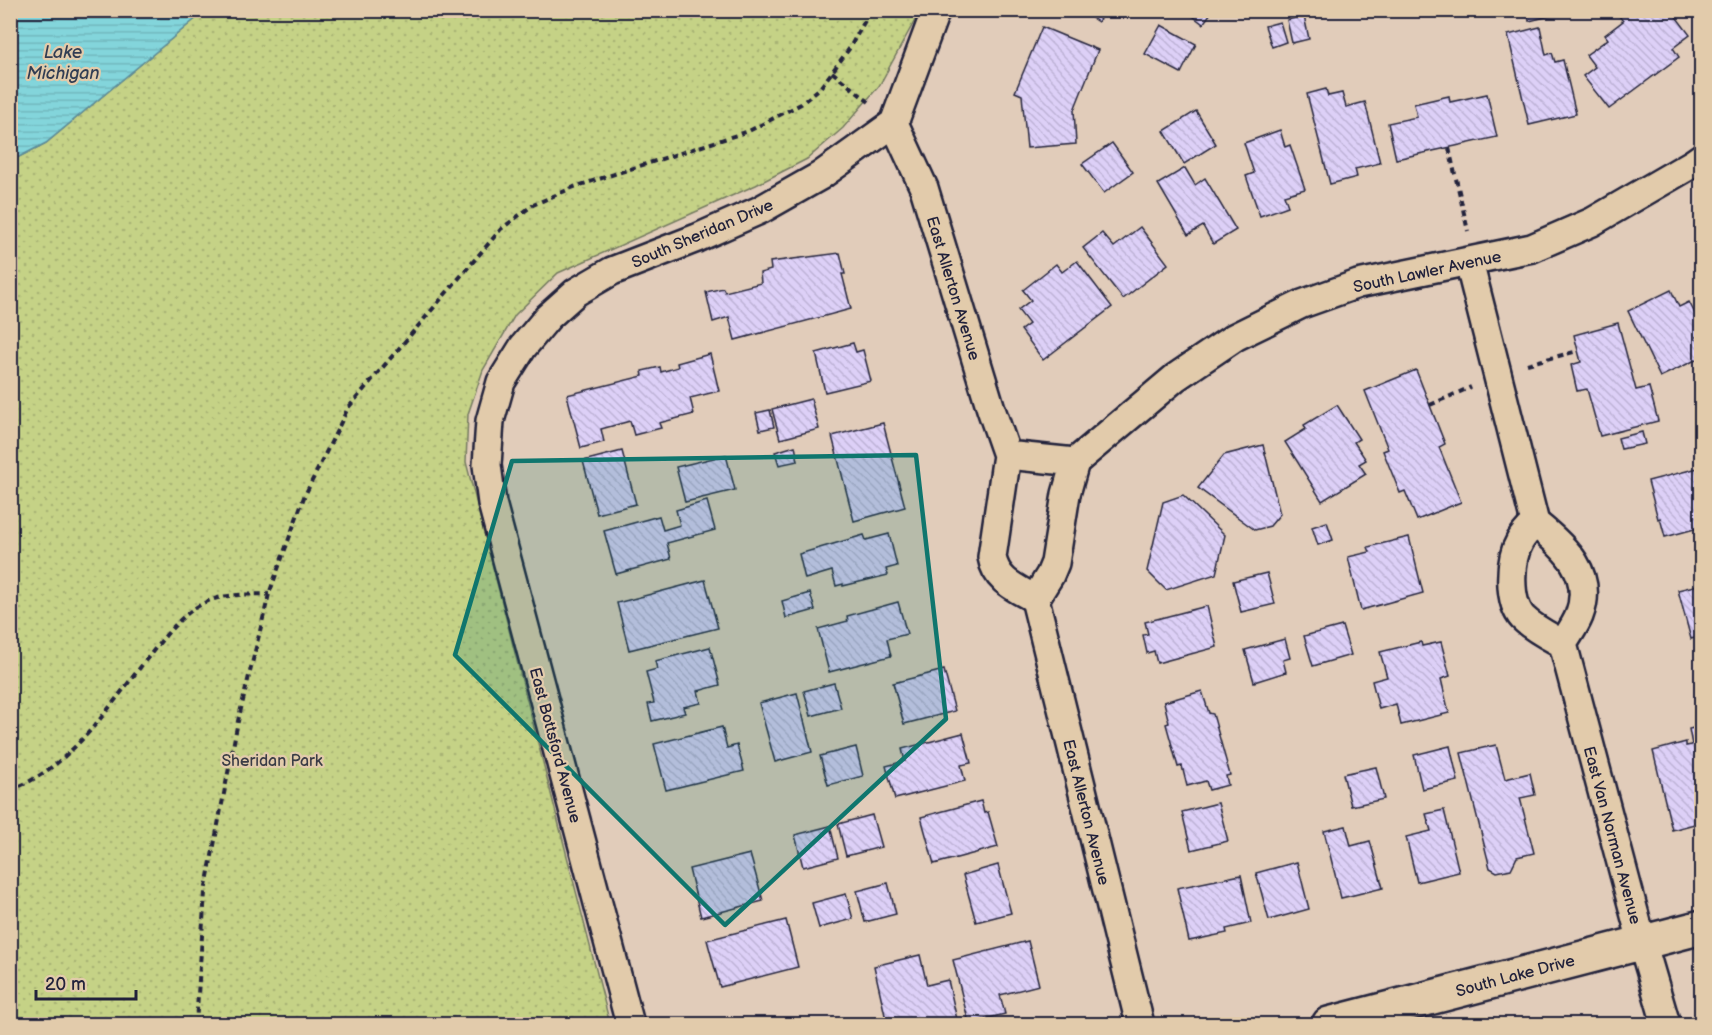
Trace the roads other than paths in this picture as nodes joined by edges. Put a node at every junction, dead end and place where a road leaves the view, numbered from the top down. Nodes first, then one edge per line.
1 (936, 10) edge
2 (894, 123) junction
3 (1701, 157) edge
4 (1472, 261) junction
5 (1007, 455) junction
6 (1075, 462) junction
7 (487, 465) joint
8 (1535, 522) junction
9 (1035, 598) junction
10 (1563, 644) junction
11 (1701, 927) edge
12 (1642, 942) junction
13 (630, 1024) edge
14 (1140, 1024) edge
15 (1329, 1024) edge
16 (1666, 1024) edge

1 - 2 street
2 - 5 street, East Allerton Avenue
2 - 7 street, South Sheridan Drive
3 - 4 street, South Lawler Avenue
4 - 6 street, South Lawler Avenue
4 - 8 street
5 - 6 street
5 - 9 street, East Allerton Avenue
6 - 9 street
7 - 13 street, East Bottsford Avenue
8 - 10 street
8 - 10 street
9 - 14 street, East Allerton Avenue
10 - 12 street, East Van Norman Avenue
11 - 12 main road, South Lake Drive
12 - 15 main road, South Lake Drive
12 - 16 street, East Van Norman Avenue

